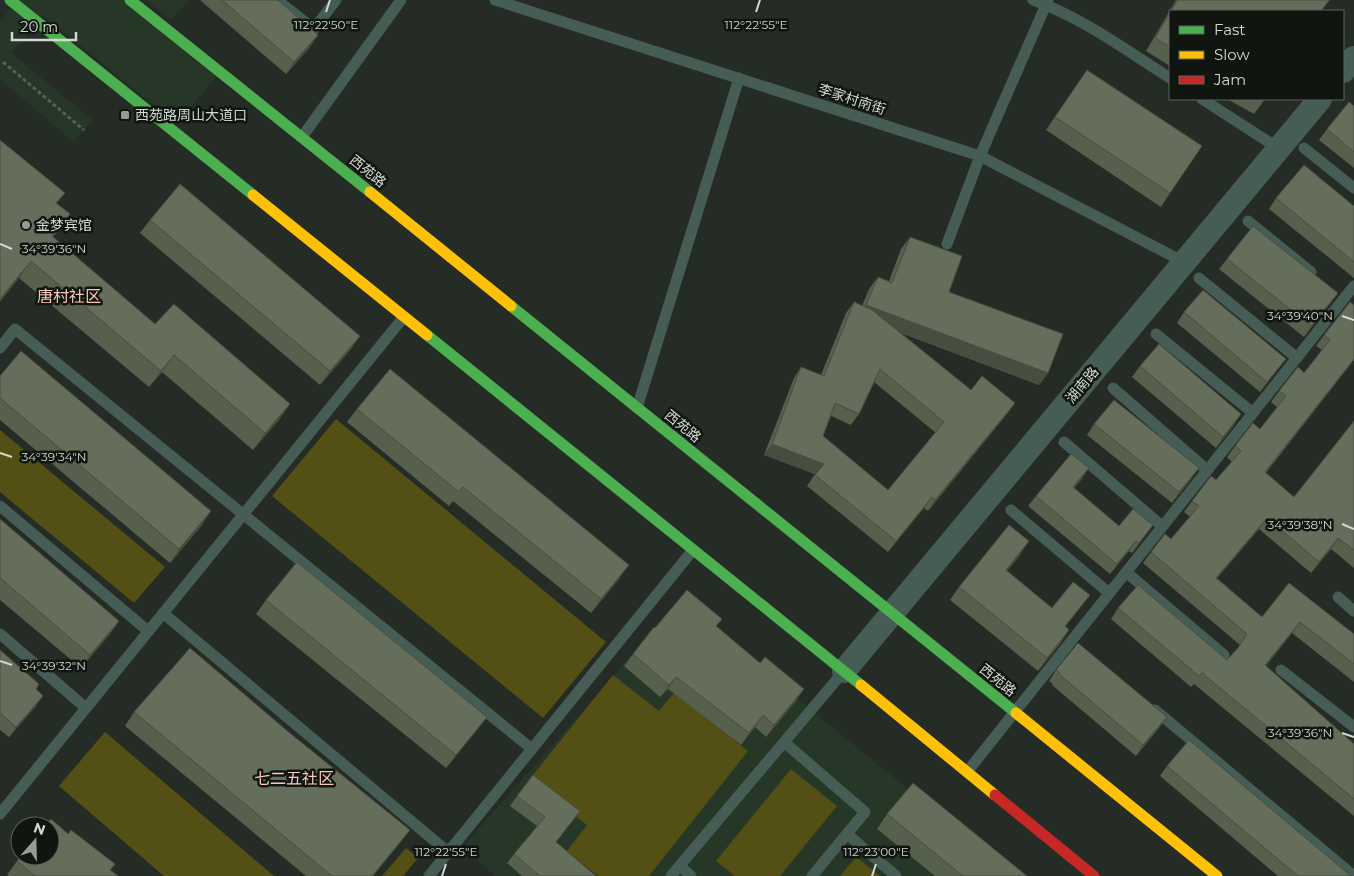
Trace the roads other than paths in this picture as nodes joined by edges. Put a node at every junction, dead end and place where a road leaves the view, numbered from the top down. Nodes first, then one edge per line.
1 (10, 0) edge
2 (130, 0) edge
3 (277, 0) edge
4 (336, 0) edge
5 (401, 0) edge
6 (495, 0) edge
7 (1033, 0) edge
8 (1047, 2) edge
9 (1169, 77) edge
10 (739, 78) junction
11 (1204, 100) edge
12 (1319, 100) edge
13 (302, 137) junction
14 (1278, 148) junction
15 (1304, 148) dead end
16 (980, 156) junction
17 (1354, 188) edge
18 (1248, 221) dead end
19 (947, 244) dead end
20 (1191, 270) junction
21 (1322, 281) edge
22 (1354, 286) edge
23 (404, 318) junction
24 (1156, 334) dead end
25 (0, 348) edge
26 (1297, 358) junction
27 (1113, 388) dead end
28 (637, 408) junction
29 (1253, 413) junction
30 (1064, 442) dead end
31 (1207, 470) junction
32 (0, 506) edge
33 (1011, 510) dead end
34 (244, 514) junction
35 (1162, 526) junction
36 (693, 550) junction
37 (1126, 572) junction
38 (1109, 593) junction
39 (1338, 597) dead end
40 (1354, 611) edge
41 (163, 614) junction
42 (892, 614) junction
43 (148, 631) junction
44 (0, 634) edge
45 (1224, 655) edge
46 (1281, 670) dead end
47 (844, 671) junction
48 (1147, 704) edge
49 (86, 708) junction
50 (1014, 712) junction
51 (1354, 728) edge
52 (784, 742) junction
53 (532, 749) junction
54 (967, 772) junction
55 (0, 814) edge
56 (847, 834) junction
57 (448, 852) junction
58 (680, 866) junction
59 (429, 876) edge
60 (671, 876) edge
61 (691, 876) edge
62 (812, 876) edge
63 (896, 876) edge
64 (1094, 876) edge
65 (1216, 876) edge
66 (1354, 876) edge

1 - 23 main road
2 - 13 main road, 西苑路
3 - 4 lane
5 - 13 lane
6 - 10 lane, 李家村南街
7 - 8 lane
8 - 9 lane
8 - 16 lane
10 - 16 lane, 李家村南街
10 - 28 lane
11 - 14 lane
12 - 14 street, 湖南路
13 - 28 main road, 西苑路
14 - 20 street, 湖南路
15 - 17 lane
16 - 19 lane
16 - 20 lane, 李家村南街
18 - 21 lane
20 - 26 lane, 李家村南街
20 - 42 street, 湖南路
22 - 26 lane
23 - 34 lane
23 - 36 main road
24 - 29 lane
25 - 34 lane
26 - 29 lane
27 - 31 lane
28 - 42 main road, 西苑路
29 - 31 lane
30 - 35 lane
31 - 35 lane
32 - 43 lane
33 - 38 lane
34 - 41 lane
34 - 53 lane
35 - 37 lane
36 - 47 main road
36 - 53 lane
37 - 38 lane
37 - 45 lane
38 - 50 lane
39 - 40 lane
41 - 43 lane
41 - 57 lane
42 - 47 street, 湖南路
42 - 50 main road, 西苑路
43 - 49 lane
44 - 49 lane
46 - 51 lane
47 - 52 lane
47 - 54 main road
48 - 66 lane
49 - 55 lane
50 - 54 lane
50 - 65 main road, 西苑路
52 - 56 lane
52 - 58 lane
53 - 57 lane
54 - 64 main road
56 - 62 lane
56 - 63 lane
57 - 59 lane
58 - 60 lane
58 - 61 lane

